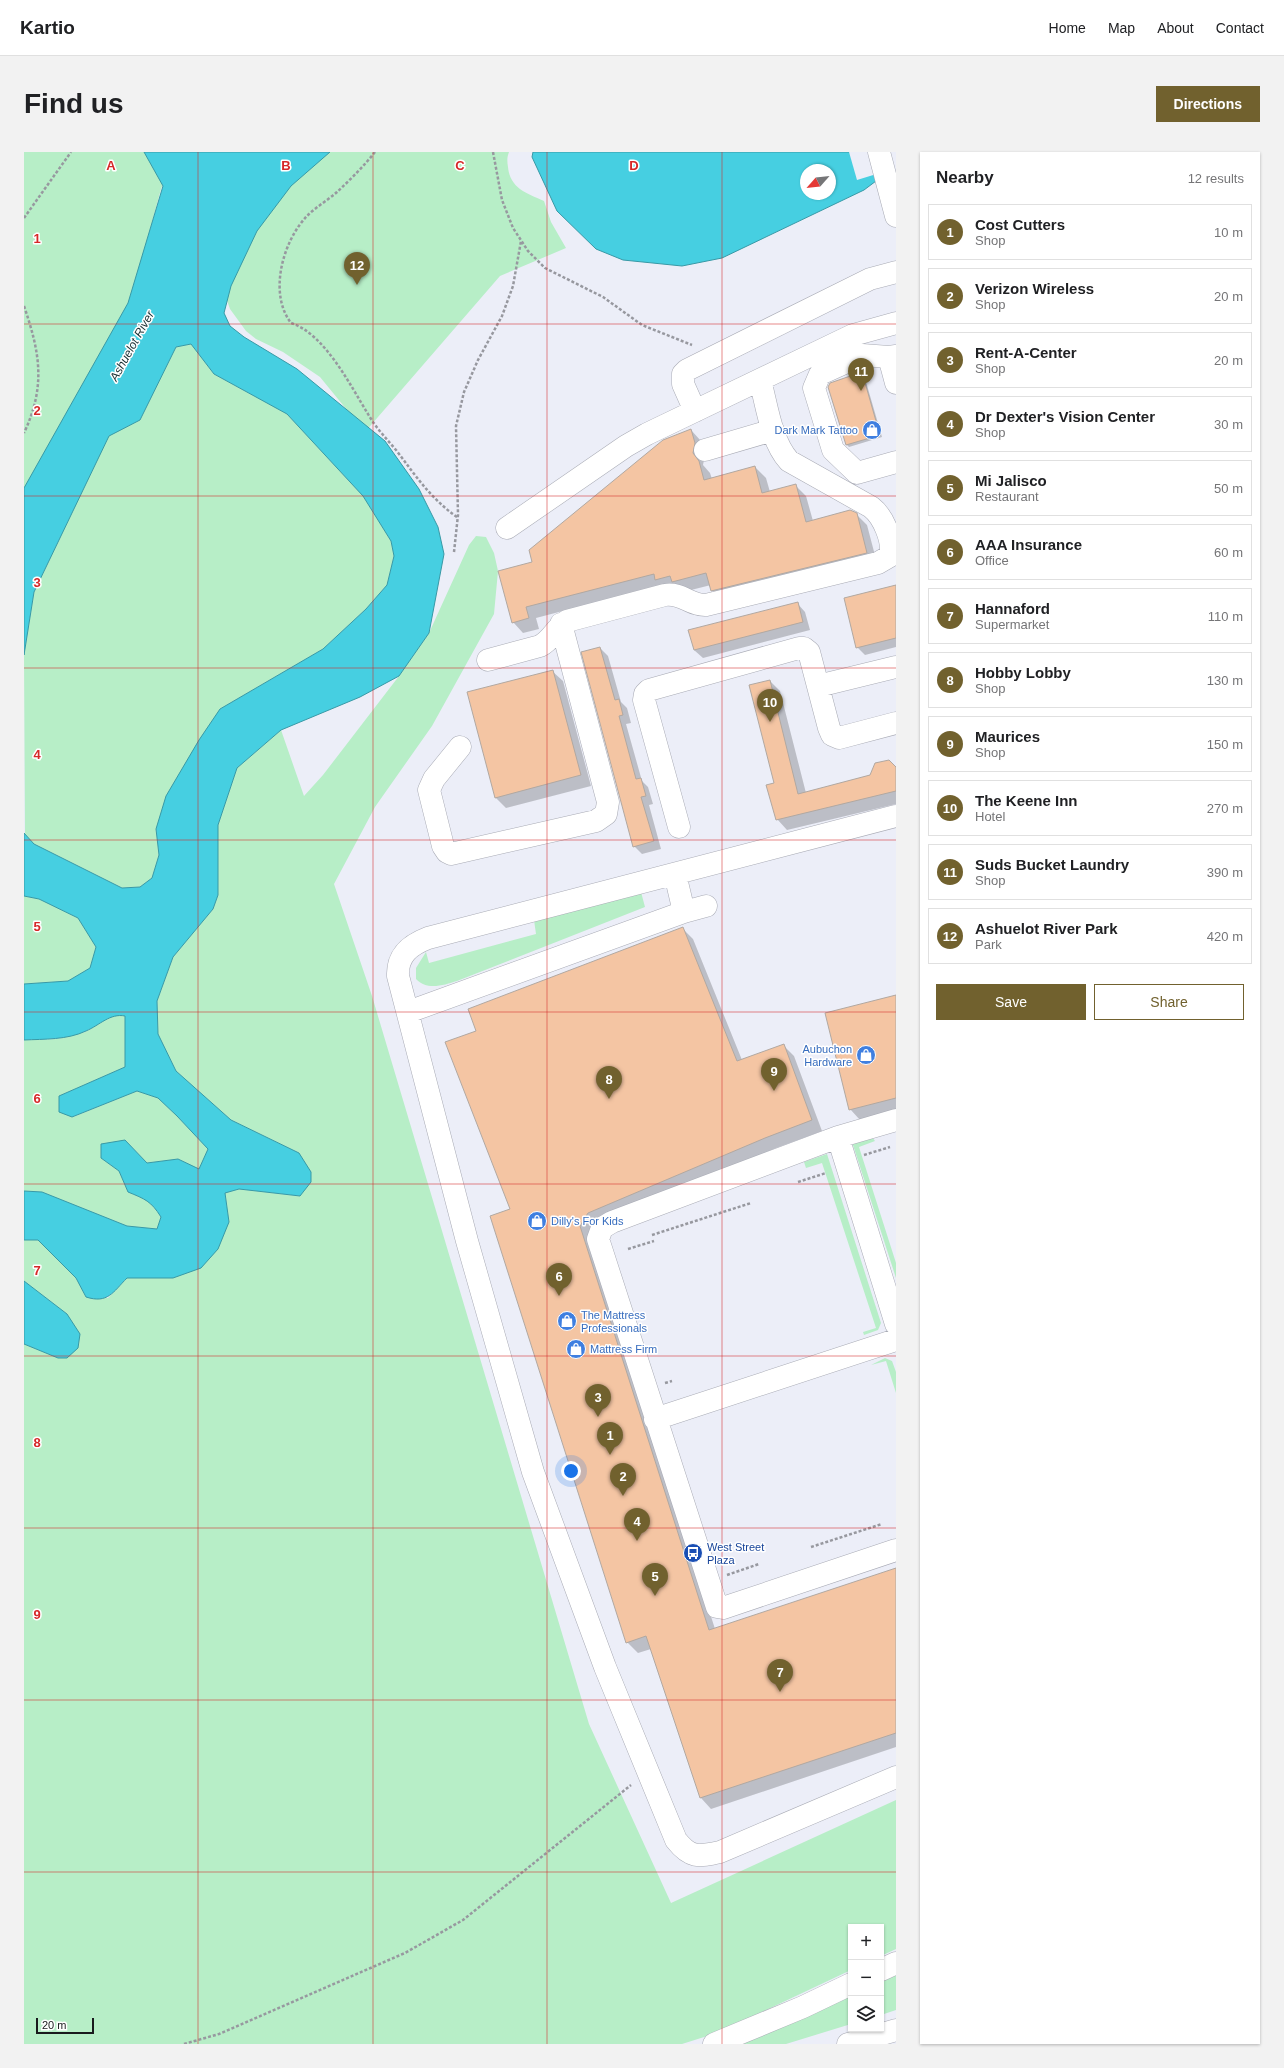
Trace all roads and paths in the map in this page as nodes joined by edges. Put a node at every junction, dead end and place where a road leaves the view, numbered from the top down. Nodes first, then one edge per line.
1 (71, 152) edge
2 (375, 152) edge
3 (493, 152) edge
4 (879, 152) edge
5 (893, 193) edge
6 (896, 216) edge
7 (24, 218) edge
8 (521, 240) junction
9 (896, 272) edge
10 (24, 306) edge
11 (896, 323) edge
12 (721, 353) junction
13 (892, 357) edge
14 (760, 380) junction
15 (896, 383) edge
16 (695, 411) junction
17 (773, 430) junction
18 (24, 433) edge
19 (705, 450) dead end
20 (896, 462) edge
21 (457, 517) junction
22 (507, 528) dead end
23 (892, 540) edge
24 (454, 552) dead end
25 (561, 624) junction
26 (488, 660) dead end
27 (896, 667) edge
28 (818, 686) junction
29 (896, 723) edge
30 (460, 747) dead end
31 (896, 816) edge
32 (679, 827) dead end
33 (675, 874) junction
34 (706, 906) dead end
35 (684, 912) junction
36 (408, 1012) junction
37 (896, 1120) edge
38 (838, 1137) junction
39 (890, 1147) dead end
40 (862, 1156) dead end
41 (826, 1173) dead end
42 (798, 1182) dead end
43 (751, 1203) dead end
44 (652, 1235) dead end
45 (654, 1241) dead end
46 (628, 1249) dead end
47 (896, 1324) edge
48 (896, 1340) edge
49 (655, 1418) junction
50 (882, 1524) dead end
51 (811, 1547) dead end
52 (896, 1550) edge
53 (759, 1564) dead end
54 (708, 1581) junction
55 (648, 1771) junction
56 (896, 1777) edge
57 (896, 1963) edge
58 (884, 1969) edge
59 (848, 1985) edge
60 (896, 2030) edge
61 (184, 2044) edge
62 (714, 2044) edge
63 (848, 2044) edge

1 - 7 path
2 - 21 path
3 - 8 path
4 - 5 main road
5 - 6 main road
8 - 12 path
8 - 21 path
9 - 12 main road
10 - 18 path
11 - 14 main road
12 - 16 main road
13 - 15 main road
13 - 20 main road
14 - 16 main road
14 - 17 main road
16 - 22 main road
17 - 19 main road
17 - 23 main road
21 - 24 path
23 - 25 main road
25 - 26 main road
25 - 30 main road
27 - 28 main road
28 - 29 main road
28 - 32 main road
31 - 33 main road
33 - 35 main road
33 - 36 main road
34 - 35 main road
35 - 36 main road
36 - 55 main road
37 - 38 main road
38 - 47 main road
38 - 49 main road
39 - 40 path
41 - 42 path
43 - 44 path
45 - 46 path
48 - 49 main road
49 - 54 main road
50 - 51 path
52 - 54 main road
53 - 54 path
55 - 56 main road
55 - 61 path
57 - 58 main road
59 - 62 main road
60 - 63 main road

